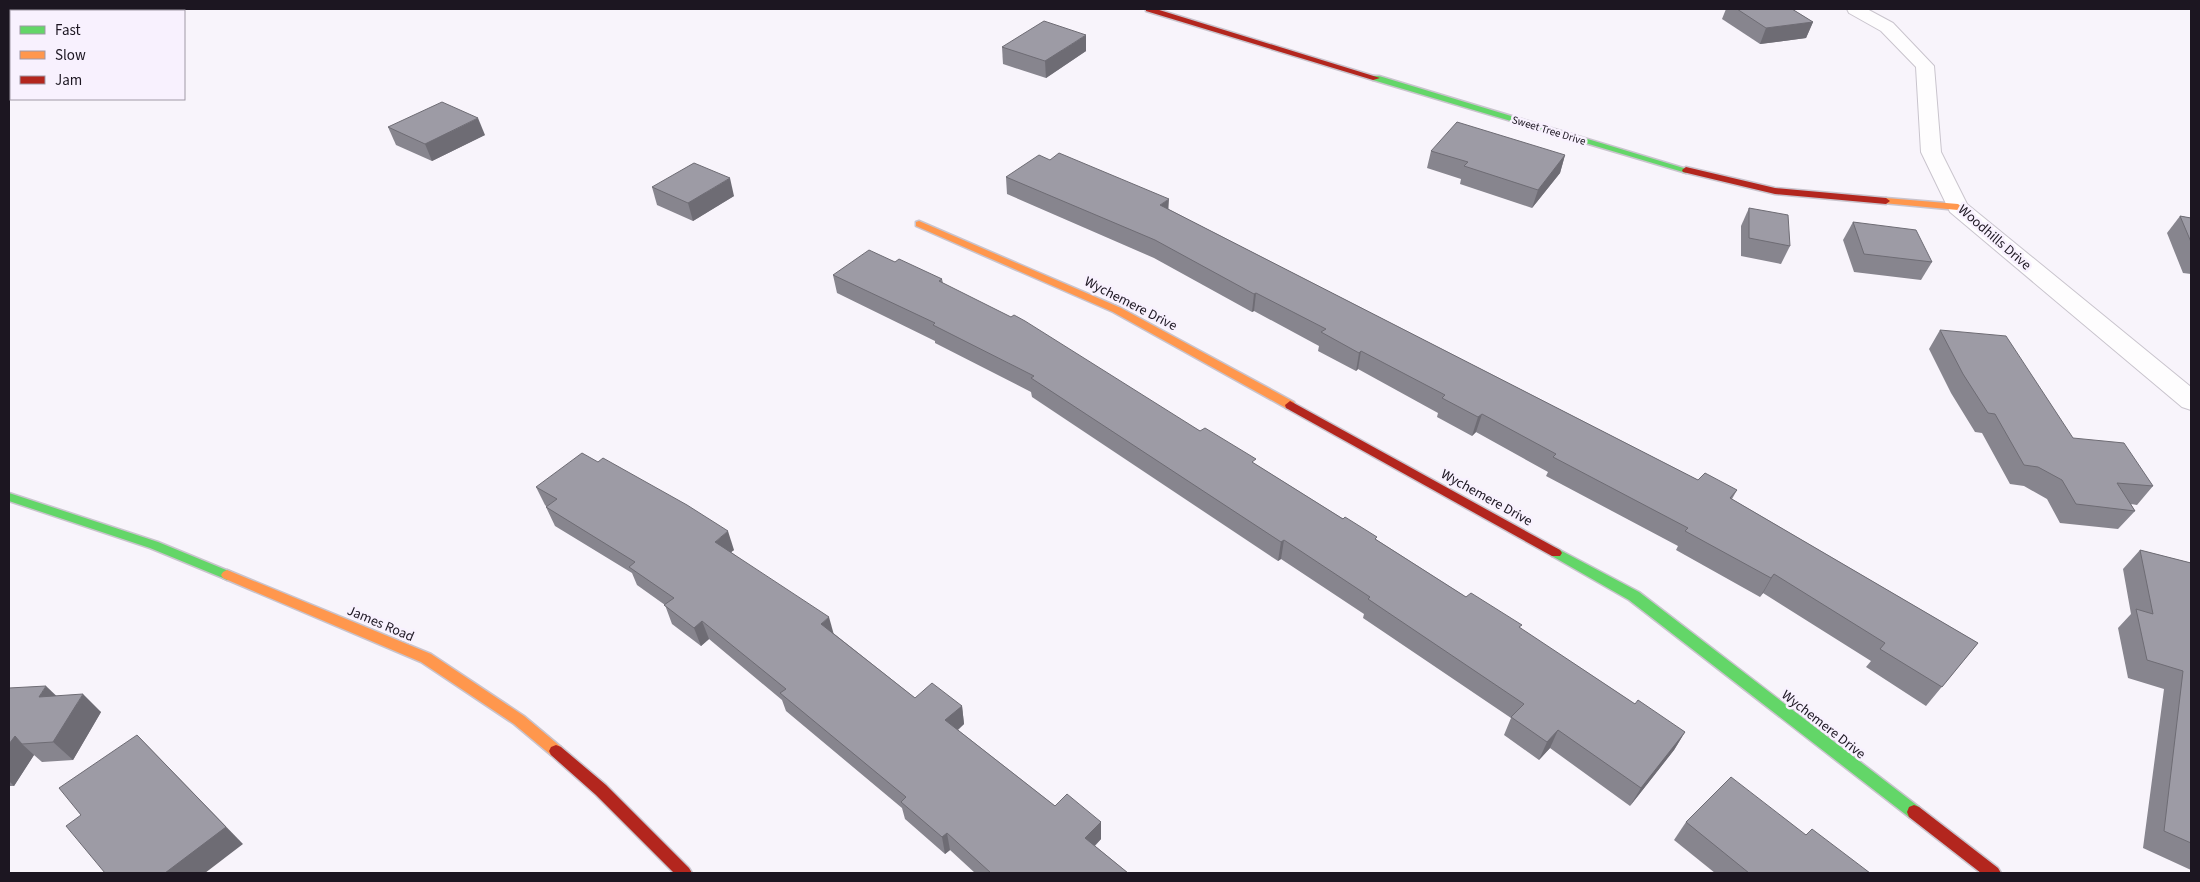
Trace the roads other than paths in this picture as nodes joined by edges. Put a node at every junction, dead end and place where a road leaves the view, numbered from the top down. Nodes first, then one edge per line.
1 (1149, 9) edge
2 (1855, 9) edge
3 (1958, 207) junction
4 (919, 224) dead end
5 (2191, 401) edge
6 (9, 497) edge
7 (684, 873) edge
8 (1994, 873) edge

1 - 3 street, Sweet Tree Drive
2 - 3 street, Woodhills Drive
3 - 5 street, Woodhills Drive
4 - 8 street, Wychemere Drive
6 - 7 street, James Road

